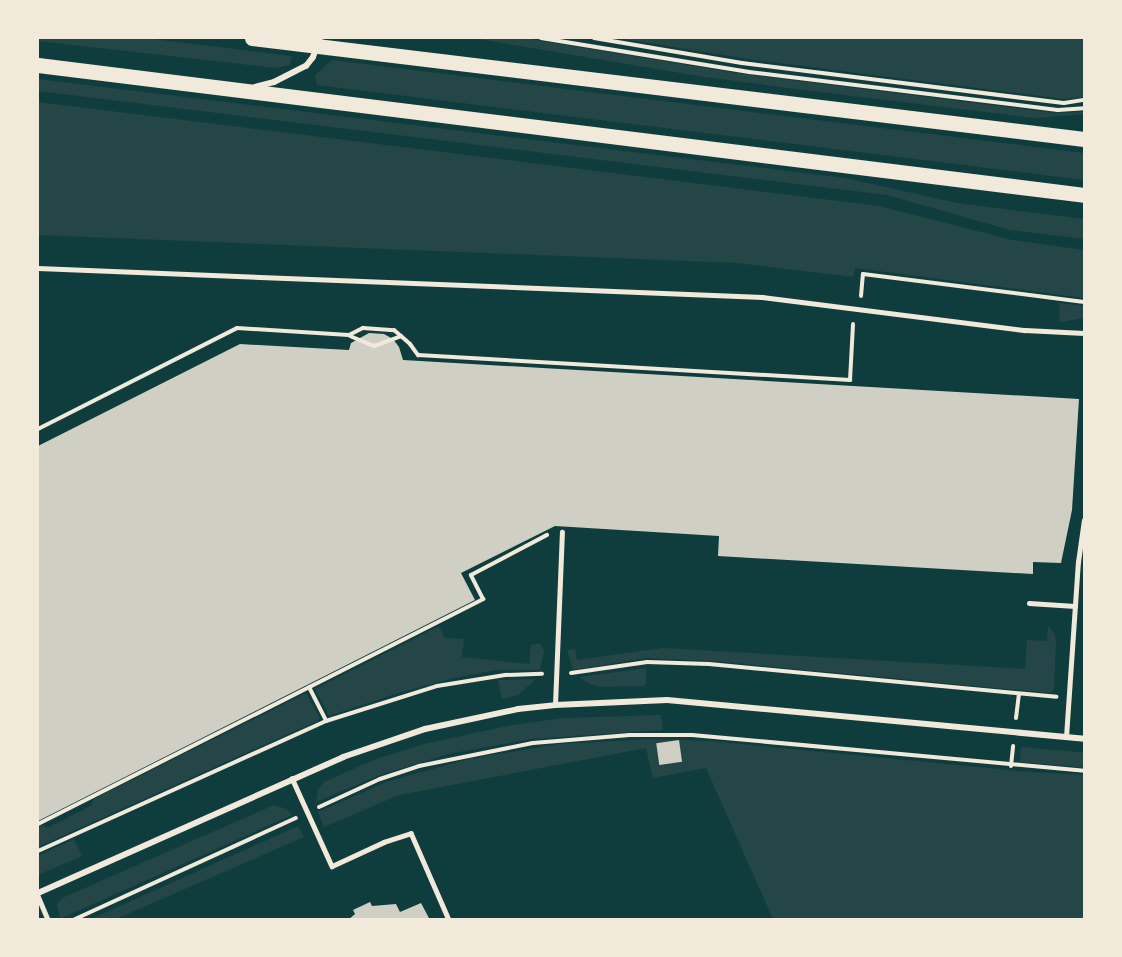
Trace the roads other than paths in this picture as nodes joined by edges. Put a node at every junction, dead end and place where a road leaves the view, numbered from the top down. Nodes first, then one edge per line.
1 (252, 38) edge
2 (319, 41) edge
3 (38, 65) edge
4 (240, 91) junction
5 (1084, 139) edge
6 (1084, 195) edge
7 (38, 268) edge
8 (1084, 331) edge
9 (1084, 520) edge
10 (562, 532) road end
11 (1029, 603) dead end
12 (1075, 606) junction
13 (555, 705) junction
14 (1066, 737) junction
15 (1084, 739) edge
16 (292, 777) junction
17 (38, 894) edge
18 (48, 920) edge
19 (449, 920) edge

1 - 2 main road
2 - 4 street
2 - 5 main road
3 - 4 main road
4 - 6 main road
7 - 8 lane
9 - 12 lane
10 - 13 lane
11 - 12 lane
12 - 14 lane
13 - 14 street
13 - 16 street
14 - 15 street
16 - 17 street
16 - 19 lane
17 - 18 lane

